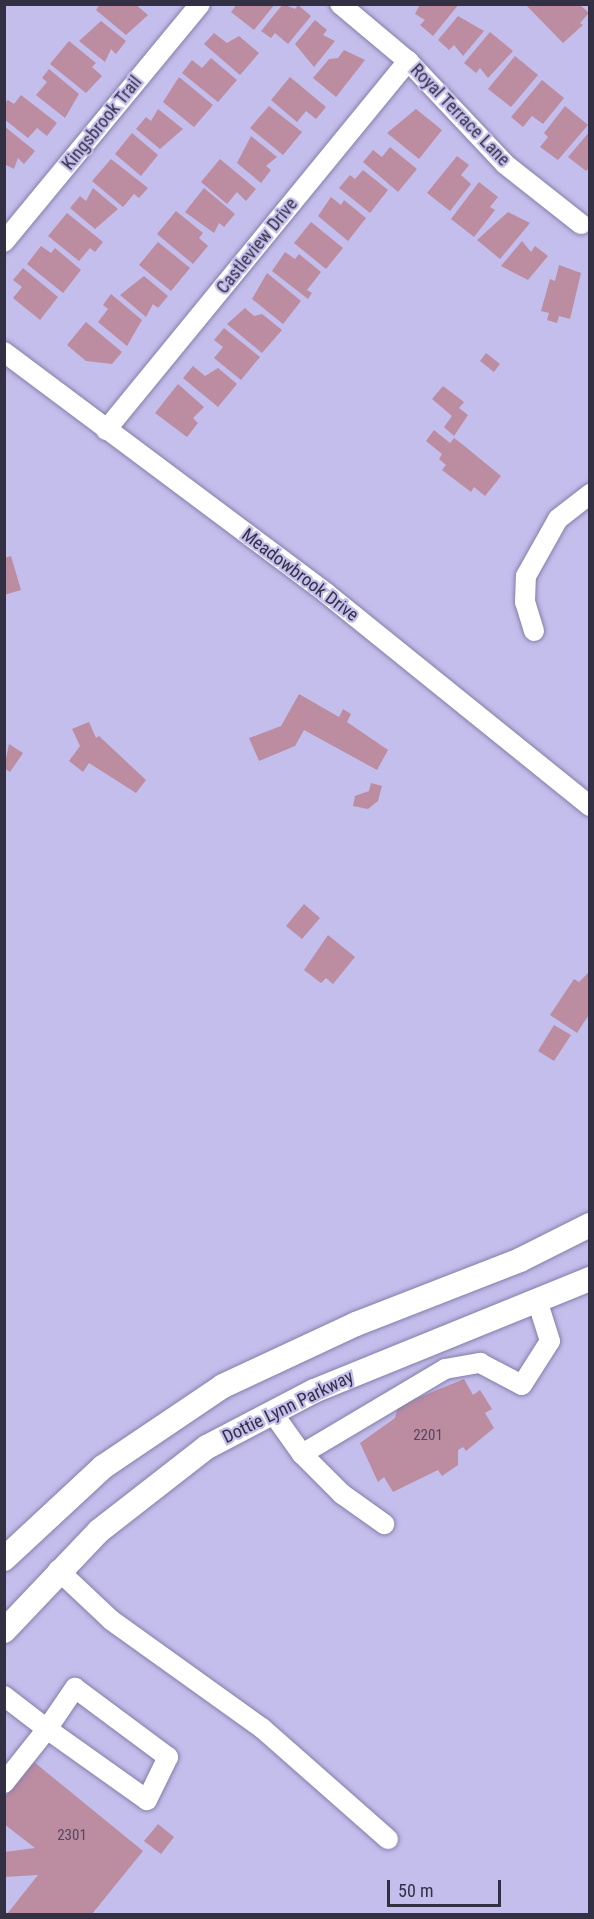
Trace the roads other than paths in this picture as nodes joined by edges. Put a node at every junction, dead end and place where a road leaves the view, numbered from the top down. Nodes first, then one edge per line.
1 (200, 4) edge
2 (340, 4) edge
3 (408, 61) junction
4 (581, 224) dead end
5 (4, 242) edge
6 (4, 352) edge
7 (106, 430) junction
8 (590, 494) edge
9 (534, 631) dead end
10 (590, 806) edge
11 (590, 1225) edge
12 (590, 1280) edge
13 (537, 1300) junction
14 (272, 1412) junction
15 (302, 1454) junction
16 (384, 1524) dead end
17 (4, 1559) edge
18 (58, 1570) junction
19 (4, 1631) edge
20 (7, 1704) edge
21 (47, 1729) junction
22 (4, 1783) edge
23 (388, 1839) dead end

1 - 5 street, Kingsbrook Trail
2 - 3 street, Royal Terrace Lane
3 - 4 street, Royal Terrace Lane
3 - 7 street, Castleview Drive
6 - 7 street, Meadowbrook Drive
7 - 10 street, Meadowbrook Drive
8 - 9 street
11 - 17 main road
12 - 13 main road, Dottie Lynn Parkway
13 - 14 main road, Dottie Lynn Parkway
13 - 15 street
14 - 15 street
14 - 18 main road, Dottie Lynn Parkway
15 - 16 street
18 - 19 main road, Dottie Lynn Parkway
18 - 23 street
20 - 21 street
21 - 21 street
21 - 22 street

